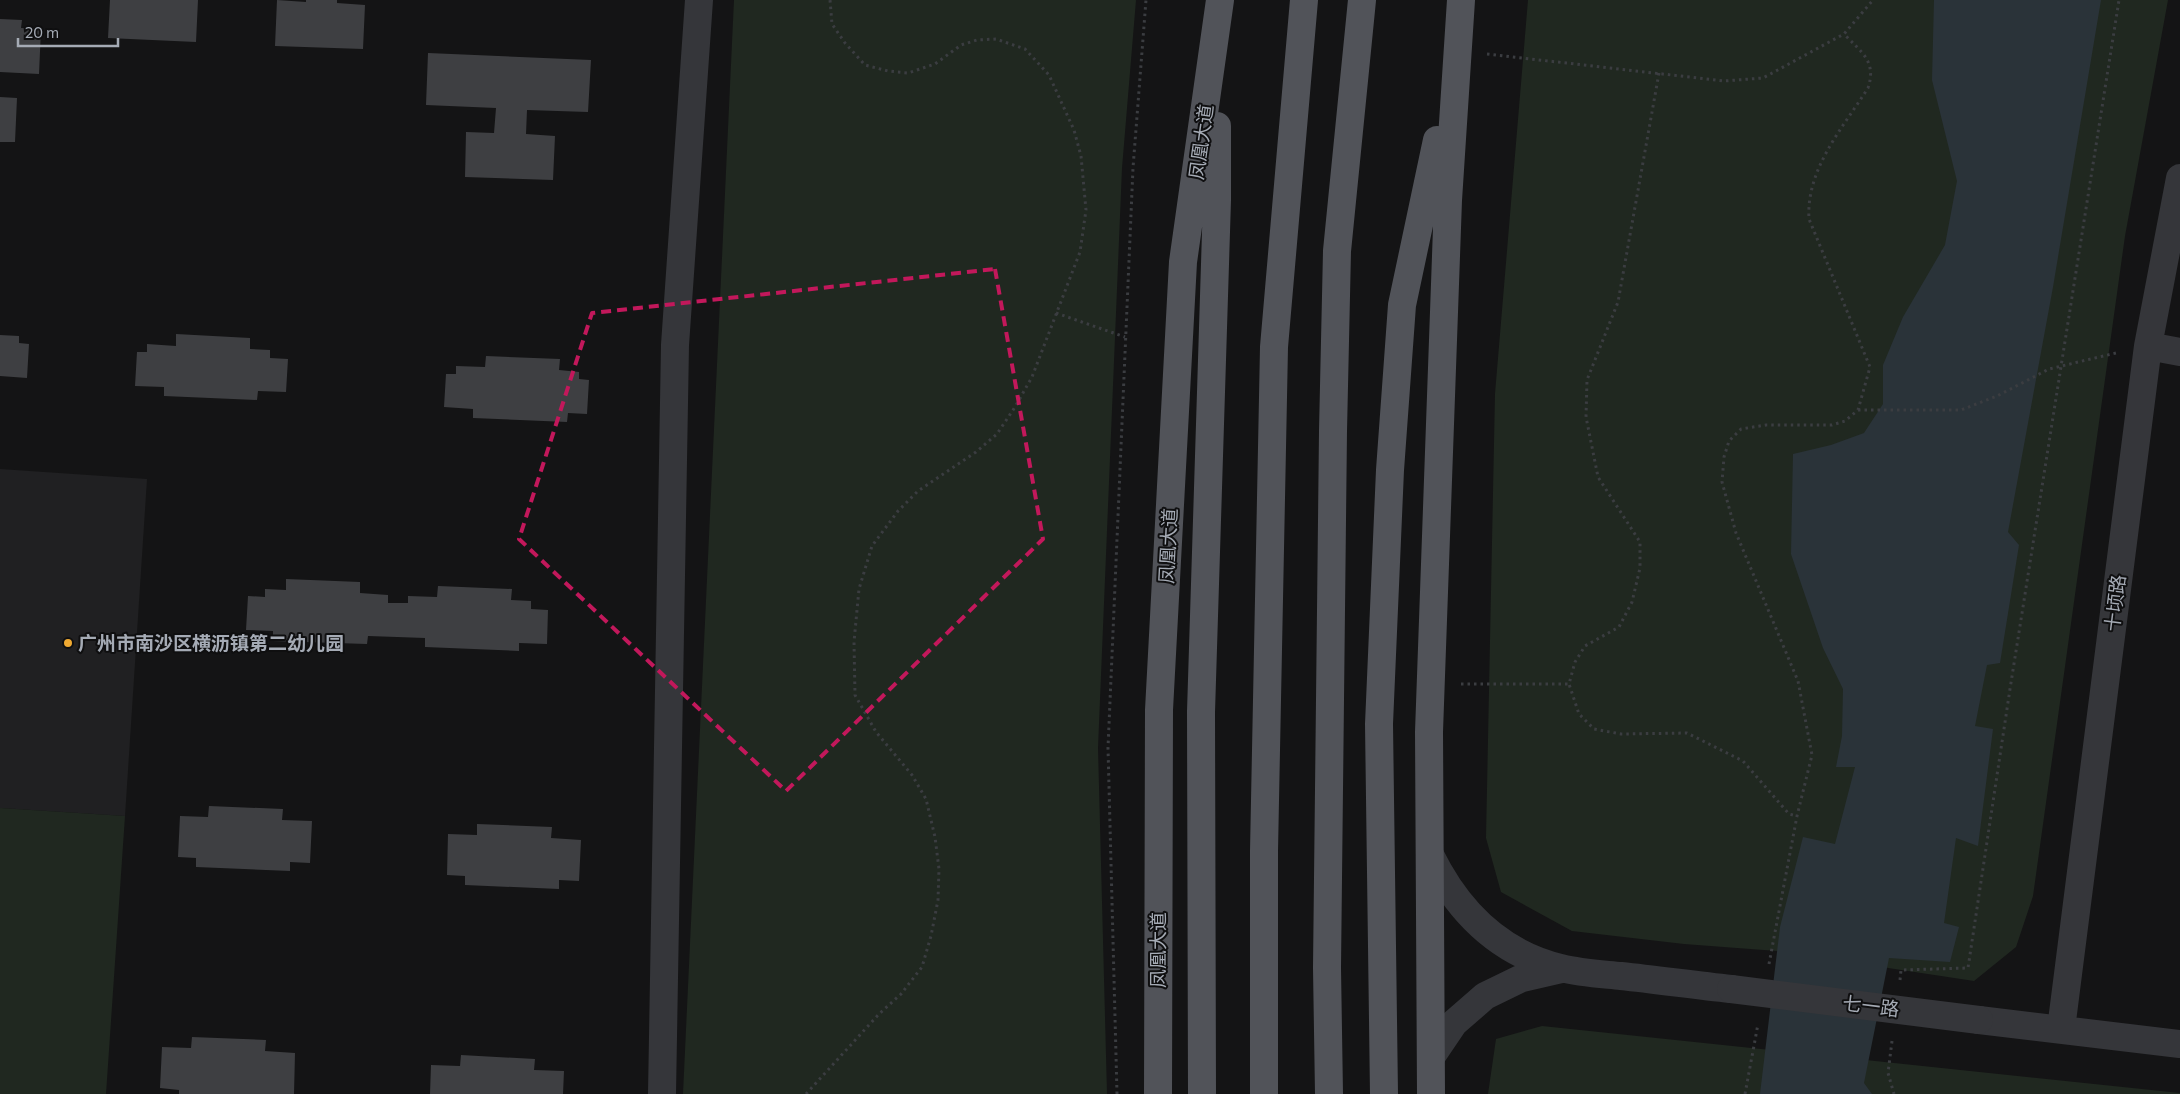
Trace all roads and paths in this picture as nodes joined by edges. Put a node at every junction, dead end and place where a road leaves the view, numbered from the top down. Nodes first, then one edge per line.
1 (699, 0) edge
2 (830, 0) edge
3 (1146, 0) edge
4 (1220, 0) edge
5 (1304, 0) edge
6 (1362, 0) edge
7 (1461, 0) edge
8 (1873, 0) edge
9 (2119, 0) edge
10 (1217, 29) junction
11 (1844, 34) junction
12 (1456, 51) junction
13 (1659, 74) junction
14 (2180, 178) edge
15 (1056, 313) junction
16 (1125, 337) junction
17 (2148, 346) junction
18 (2180, 352) edge
19 (2060, 367) junction
20 (1858, 410) junction
21 (1431, 684) junction
22 (1569, 684) junction
23 (1797, 816) junction
24 (1430, 855) junction
25 (1769, 968) dead end
26 (1561, 969) junction
27 (1899, 989) dead end
28 (1759, 1016) dead end
29 (2061, 1029) junction
30 (1892, 1035) dead end
31 (2180, 1044) edge
32 (1431, 1057) junction
33 (662, 1094) edge
34 (806, 1094) edge
35 (1117, 1094) edge
36 (1158, 1094) edge
37 (1202, 1094) edge
38 (1264, 1094) edge
39 (1329, 1094) edge
40 (1384, 1094) edge
41 (1431, 1094) edge
42 (1745, 1094) edge
43 (1894, 1094) edge

1 - 33 street
2 - 15 path
3 - 16 path
4 - 10 main road, 凤凰大道
5 - 38 main road
6 - 39 main road
7 - 12 main road
8 - 11 path
9 - 19 path
10 - 36 main road, 凤凰大道
10 - 37 main road
11 - 13 path
11 - 20 path
12 - 13 path
12 - 21 main road
12 - 40 main road
13 - 22 path
14 - 17 street, 十顷路
15 - 16 path
15 - 34 path
16 - 35 path
17 - 18 street
17 - 19 path
17 - 29 street, 十顷路
19 - 20 path
19 - 27 path
20 - 23 path
21 - 22 path
21 - 24 main road
22 - 23 path
23 - 25 path
24 - 26 street
24 - 32 main road
26 - 29 street, 七一路, bridge
26 - 32 street
28 - 42 path
29 - 31 street, 七一路
30 - 43 path
32 - 41 main road

